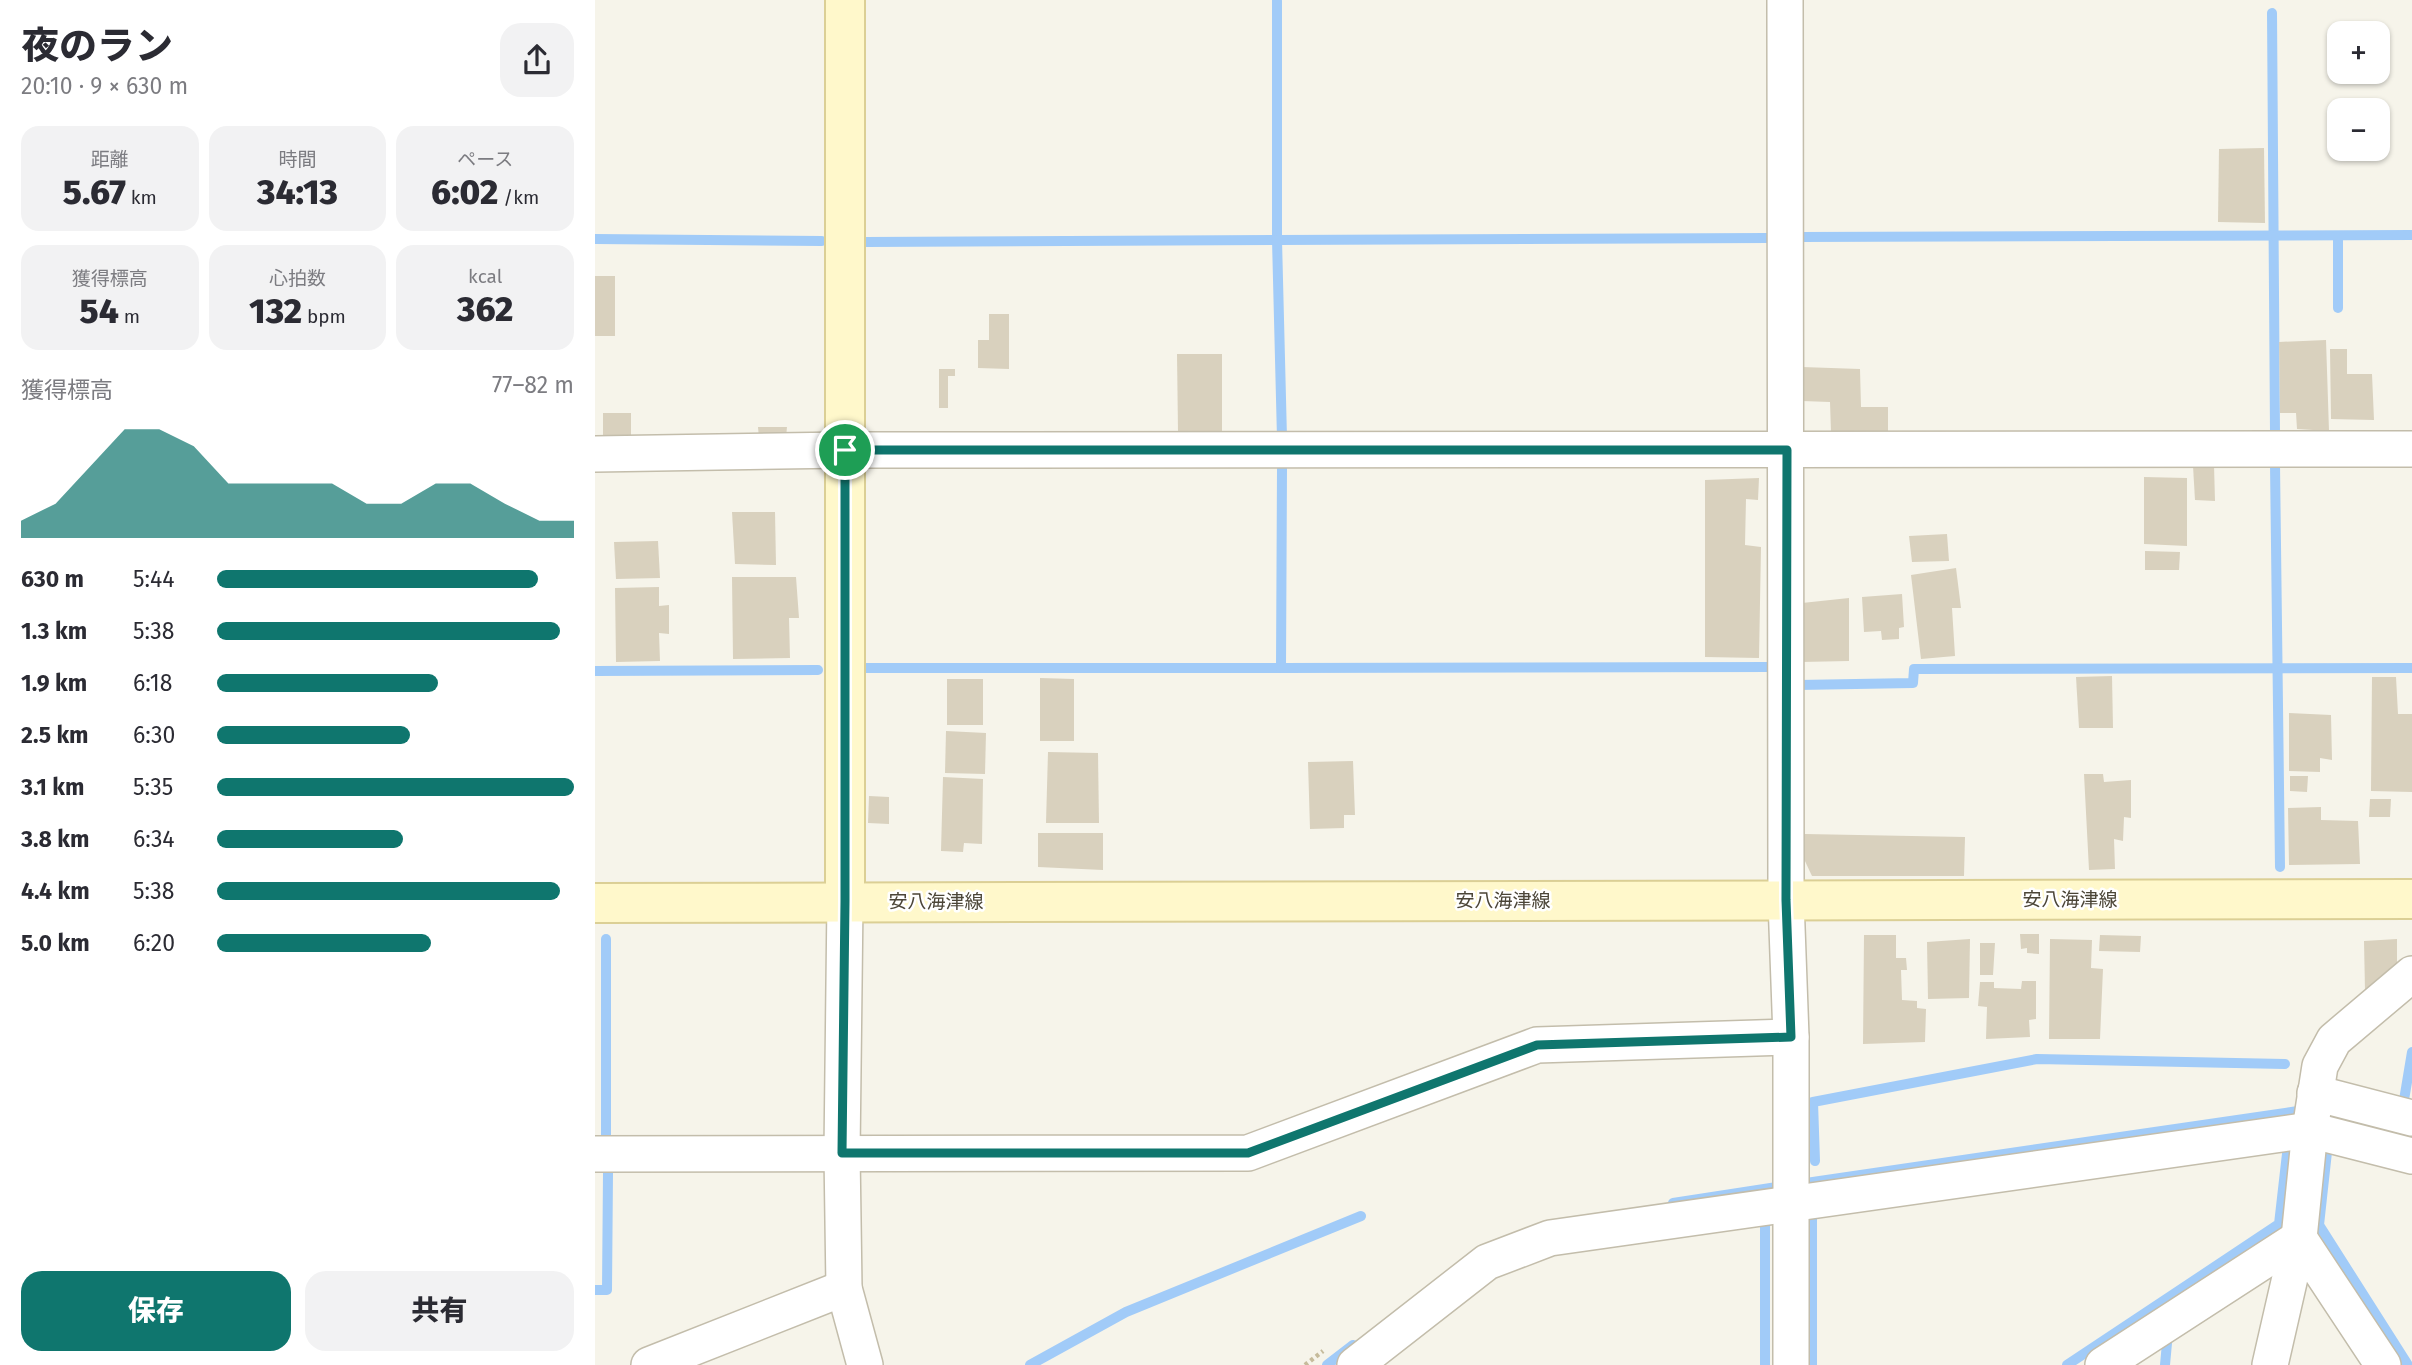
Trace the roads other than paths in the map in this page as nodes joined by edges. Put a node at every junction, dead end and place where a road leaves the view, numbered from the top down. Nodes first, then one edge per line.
1 (845, 0) edge
2 (1785, 0) edge
3 (2412, 449) edge
4 (845, 450) junction
5 (1787, 450) junction
6 (595, 454) edge
7 (2412, 899) edge
8 (1786, 900) junction
9 (845, 901) junction
10 (595, 902) edge
11 (2412, 974) edge
12 (1791, 1037) junction
13 (2315, 1093) junction
14 (2412, 1118) edge
15 (2310, 1130) junction
16 (842, 1153) junction
17 (595, 1154) edge
18 (2412, 1156) edge
19 (1791, 1204) junction
20 (2299, 1238) junction
21 (844, 1288) junction
22 (649, 1365) edge
23 (865, 1365) edge
24 (1355, 1365) edge
25 (1791, 1365) edge
26 (2103, 1365) edge
27 (2270, 1365) edge
28 (2383, 1365) edge

1 - 4 main road
2 - 5 street
3 - 5 street
4 - 5 street
4 - 6 street
4 - 9 main road
5 - 8 street
7 - 8 main road, 安八海津線
8 - 9 main road, 安八海津線
8 - 12 street
9 - 10 main road, 安八海津線
9 - 16 street
11 - 13 street
12 - 16 street
12 - 19 street
13 - 14 street
13 - 15 street
15 - 18 street
15 - 19 street
15 - 20 street
16 - 17 street
16 - 21 street
19 - 24 street
19 - 25 street
20 - 26 street
20 - 27 street
20 - 28 street
21 - 22 street
21 - 23 street

